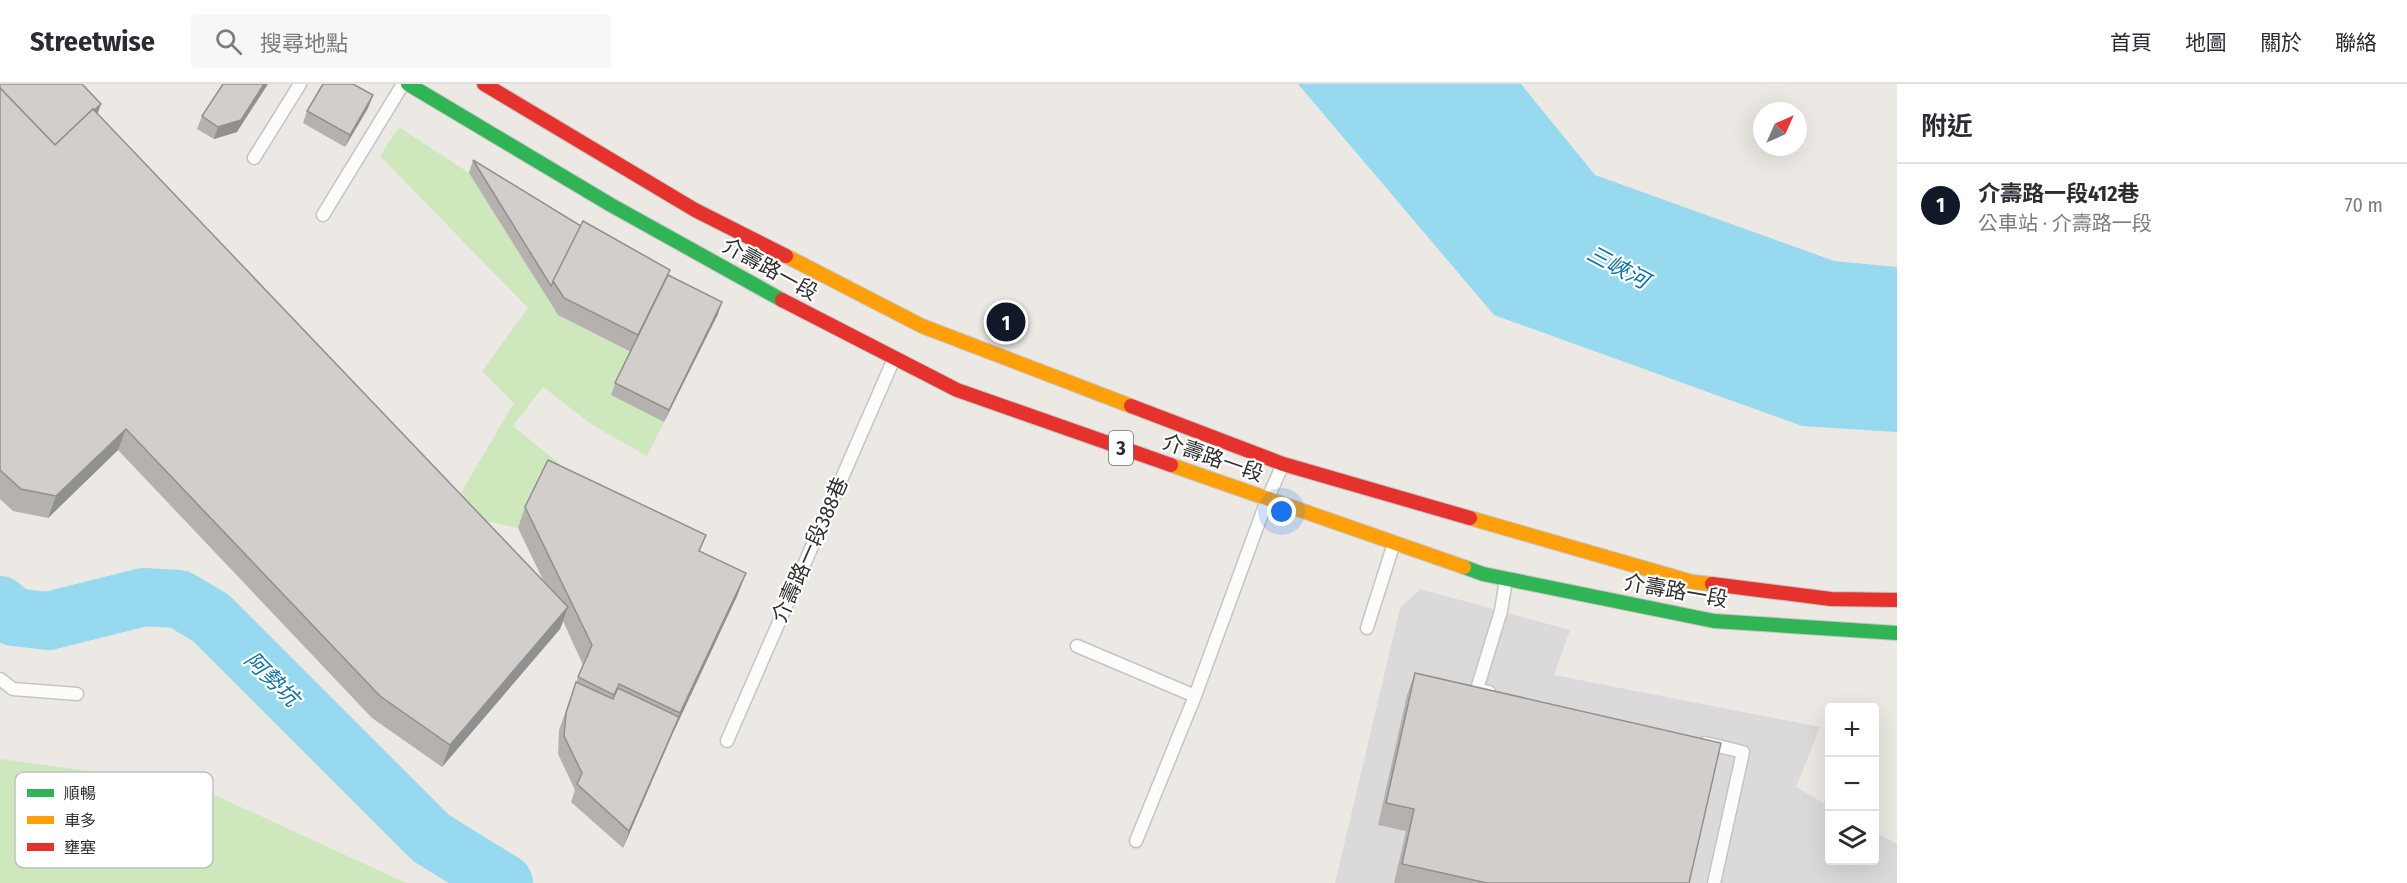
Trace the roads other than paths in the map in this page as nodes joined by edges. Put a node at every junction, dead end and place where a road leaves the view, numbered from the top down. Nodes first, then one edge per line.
1 (300, 84) edge
2 (403, 84) edge
3 (408, 84) edge
4 (484, 84) edge
5 (254, 158) dead end
6 (323, 215) dead end
7 (894, 360) junction
8 (1283, 464) junction
9 (1267, 500) junction
10 (1394, 543) junction
11 (1506, 578) junction
12 (1897, 600) edge
13 (1367, 628) dead end
14 (1897, 633) edge
15 (1077, 646) dead end
16 (0, 679) edge
17 (77, 694) dead end
18 (1500, 695) edge
19 (1195, 696) junction
20 (727, 741) dead end
21 (1697, 741) edge
22 (1136, 841) dead end
23 (1714, 883) edge

1 - 5 lane
2 - 6 lane
3 - 7 main road, 介壽路一段 / 3
4 - 8 main road, 介壽路一段 / 3
7 - 9 main road, 介壽路一段 / 3
7 - 20 lane, 介壽路一段388巷
8 - 9 lane
8 - 12 main road, 介壽路一段 / 3
9 - 10 main road, 介壽路一段 / 3
9 - 19 lane
10 - 11 main road, 介壽路一段 / 3
10 - 13 lane
11 - 14 main road, 介壽路一段 / 3
11 - 18 lane
15 - 19 lane
16 - 17 lane
19 - 22 lane
21 - 23 lane

